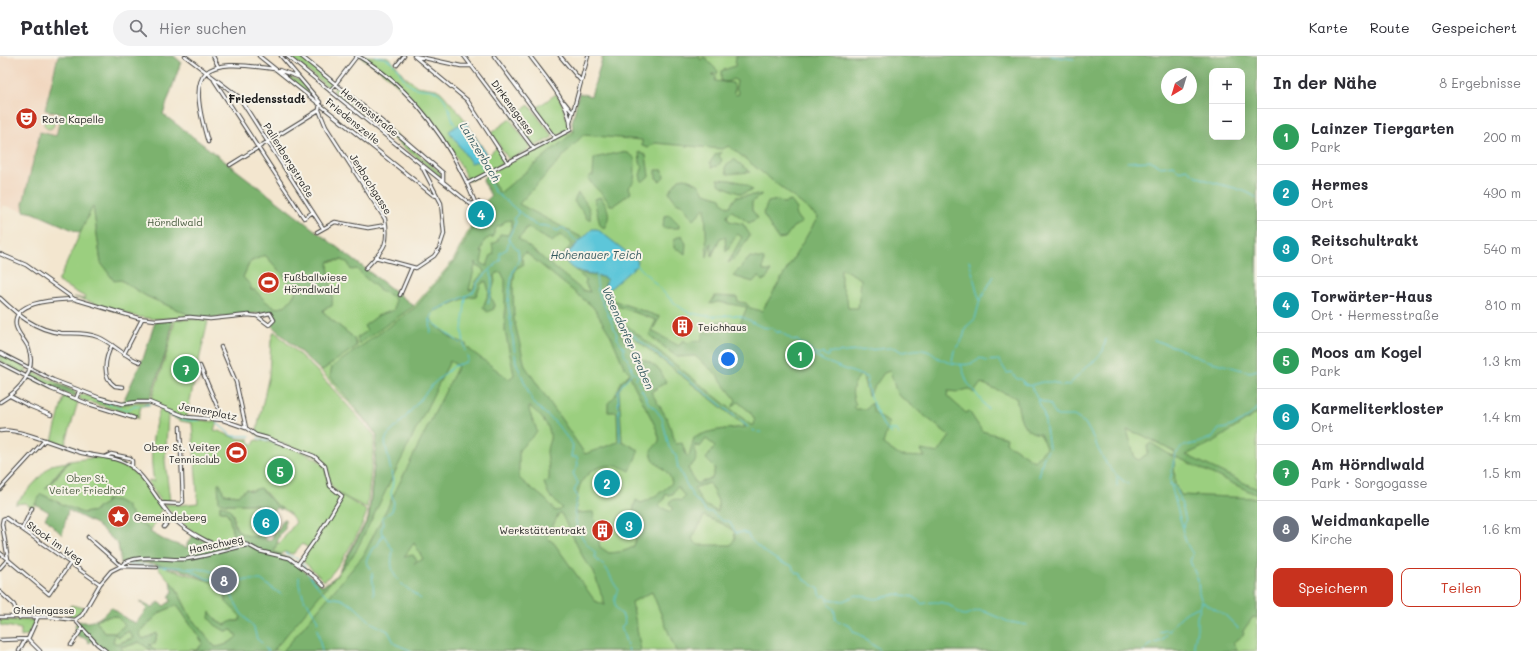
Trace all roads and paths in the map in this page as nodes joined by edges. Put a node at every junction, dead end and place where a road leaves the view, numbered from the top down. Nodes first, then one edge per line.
1 (185, 56) edge
2 (213, 56) edge
3 (259, 56) edge
4 (281, 56) edge
5 (287, 56) edge
6 (301, 56) edge
7 (357, 56) edge
8 (404, 56) edge
9 (414, 56) edge
10 (464, 56) edge
11 (494, 56) edge
12 (530, 56) edge
13 (560, 56) edge
14 (588, 56) edge
15 (397, 65) dead end
16 (218, 66) junction
17 (471, 66) junction
18 (275, 69) junction
19 (206, 72) junction
20 (212, 77) junction
21 (298, 77) junction
22 (581, 81) junction
23 (335, 84) junction
24 (330, 91) junction
25 (563, 101) junction
26 (320, 105) junction
27 (319, 110) junction
28 (573, 112) junction
29 (570, 124) junction
30 (555, 138) junction
31 (269, 141) junction
32 (208, 142) dead end
33 (258, 148) junction
34 (534, 149) junction
35 (508, 162) junction
36 (420, 163) junction
37 (230, 165) dead end
38 (443, 181) junction
39 (468, 182) junction
40 (437, 196) junction
41 (476, 202) junction
42 (471, 204) junction
43 (313, 212) junction
44 (386, 225) junction
45 (323, 228) junction
46 (317, 232) dead end
47 (0, 254) edge
48 (375, 257) junction
49 (412, 267) junction
50 (365, 269) dead end
51 (400, 295) dead end
52 (0, 298) edge
53 (74, 299) junction
54 (18, 315) junction
55 (257, 316) junction
56 (142, 319) junction
57 (112, 345) junction
58 (221, 347) dead end
59 (0, 353) edge
60 (124, 354) junction
61 (140, 362) dead end
62 (0, 363) edge
63 (200, 366) dead end
64 (30, 369) junction
65 (26, 377) junction
66 (123, 387) dead end
67 (79, 391) junction
68 (10, 396) junction
69 (76, 399) junction
70 (0, 402) edge
71 (51, 415) dead end
72 (134, 418) dead end
73 (223, 420) junction
74 (180, 427) dead end
75 (246, 428) junction
76 (0, 431) edge
77 (45, 440) junction
78 (105, 457) junction
79 (132, 468) junction
80 (0, 489) edge
81 (161, 503) junction
82 (32, 508) dead end
83 (172, 517) junction
84 (164, 527) dead end
85 (22, 528) junction
86 (88, 537) dead end
87 (248, 545) junction
88 (0, 553) edge
89 (8, 559) junction
90 (70, 562) junction
91 (122, 564) junction
92 (298, 564) junction
93 (0, 568) edge
94 (158, 568) dead end
95 (100, 584) junction
96 (324, 586) dead end
97 (0, 592) edge
98 (38, 617) junction
99 (0, 618) edge
100 (19, 618) junction
101 (75, 620) junction
102 (82, 628) junction
103 (27, 639) junction
104 (0, 640) edge
105 (71, 645) dead end
106 (19, 651) edge
107 (40, 651) edge
108 (106, 651) edge

1 - 19 street, Pallenbergstraße
2 - 16 street
3 - 18 street, Friedenszeile
4 - 21 street
5 - 24 street, Hermesstraße
6 - 23 street, Hermesstraße
7 - 23 street
7 - 39 street
8 - 15 street
9 - 17 street
9 - 35 street
10 - 17 street, Dirkensgasse
11 - 30 street
12 - 25 street
13 - 22 street
14 - 22 street
16 - 18 street
16 - 19 street
17 - 34 street, Dirkensgasse
18 - 21 street
18 - 26 street, Friedenszeile
19 - 20 street, Pallenbergstraße
19 - 32 street
20 - 31 street, Pallenbergstraße
20 - 33 street
21 - 26 street
22 - 28 street
23 - 24 street
23 - 38 street, Hermesstraße
24 - 36 street, Hermesstraße
25 - 28 street
25 - 29 street
26 - 27 street
26 - 40 street, Friedenszeile
27 - 31 street
27 - 44 street, Jenbachgasse
28 - 29 street
29 - 30 street
30 - 34 street
31 - 33 street
31 - 43 street, Pallenbergstraße
33 - 37 street
33 - 43 street
34 - 35 street
35 - 39 street
36 - 38 street, Hermesstraße
36 - 40 street
38 - 42 street, Hermesstraße
39 - 41 street
40 - 49 street
41 - 42 street
41 - 42 street
43 - 45 street, Pallenbergstraße
44 - 45 street
44 - 48 street, Jenbachgasse
45 - 46 street
47 - 53 street
48 - 49 street
48 - 50 street, Jenbachgasse
49 - 51 street
52 - 54 street
53 - 54 street
53 - 56 street
54 - 57 street
54 - 64 street
55 - 55 street
55 - 56 street
56 - 60 street
57 - 60 street
57 - 66 street
58 - 75 street
59 - 64 street
60 - 61 street
62 - 65 street
63 - 73 street
64 - 65 street
64 - 67 street
65 - 68 street
65 - 69 street
67 - 69 street
67 - 73 street, Jennerplatz
68 - 70 street
68 - 71 street
69 - 72 street
73 - 75 street, Jennerplatz
74 - 81 street
75 - 92 street, Jennerplatz
76 - 77 street
77 - 78 street
77 - 80 street
78 - 79 street
78 - 79 street
79 - 81 street
81 - 83 street
82 - 85 street
83 - 84 street
83 - 87 street
85 - 89 street, Stock im Weg
85 - 90 street, Stock im Weg
86 - 91 street
87 - 91 street, Hanschweg
87 - 92 street, Hanschweg
88 - 89 street
89 - 90 street
89 - 93 street
90 - 95 street, Stock im Weg
91 - 94 street
91 - 95 street, Ghelengasse
92 - 96 street, Hanschweg
95 - 101 street, Ghelengasse
97 - 100 street
98 - 100 street, Ghelengasse
98 - 101 street, Ghelengasse
98 - 103 street
99 - 100 street, Ghelengasse
101 - 102 street
102 - 105 street
102 - 108 street
103 - 104 street
103 - 106 street
103 - 107 street

